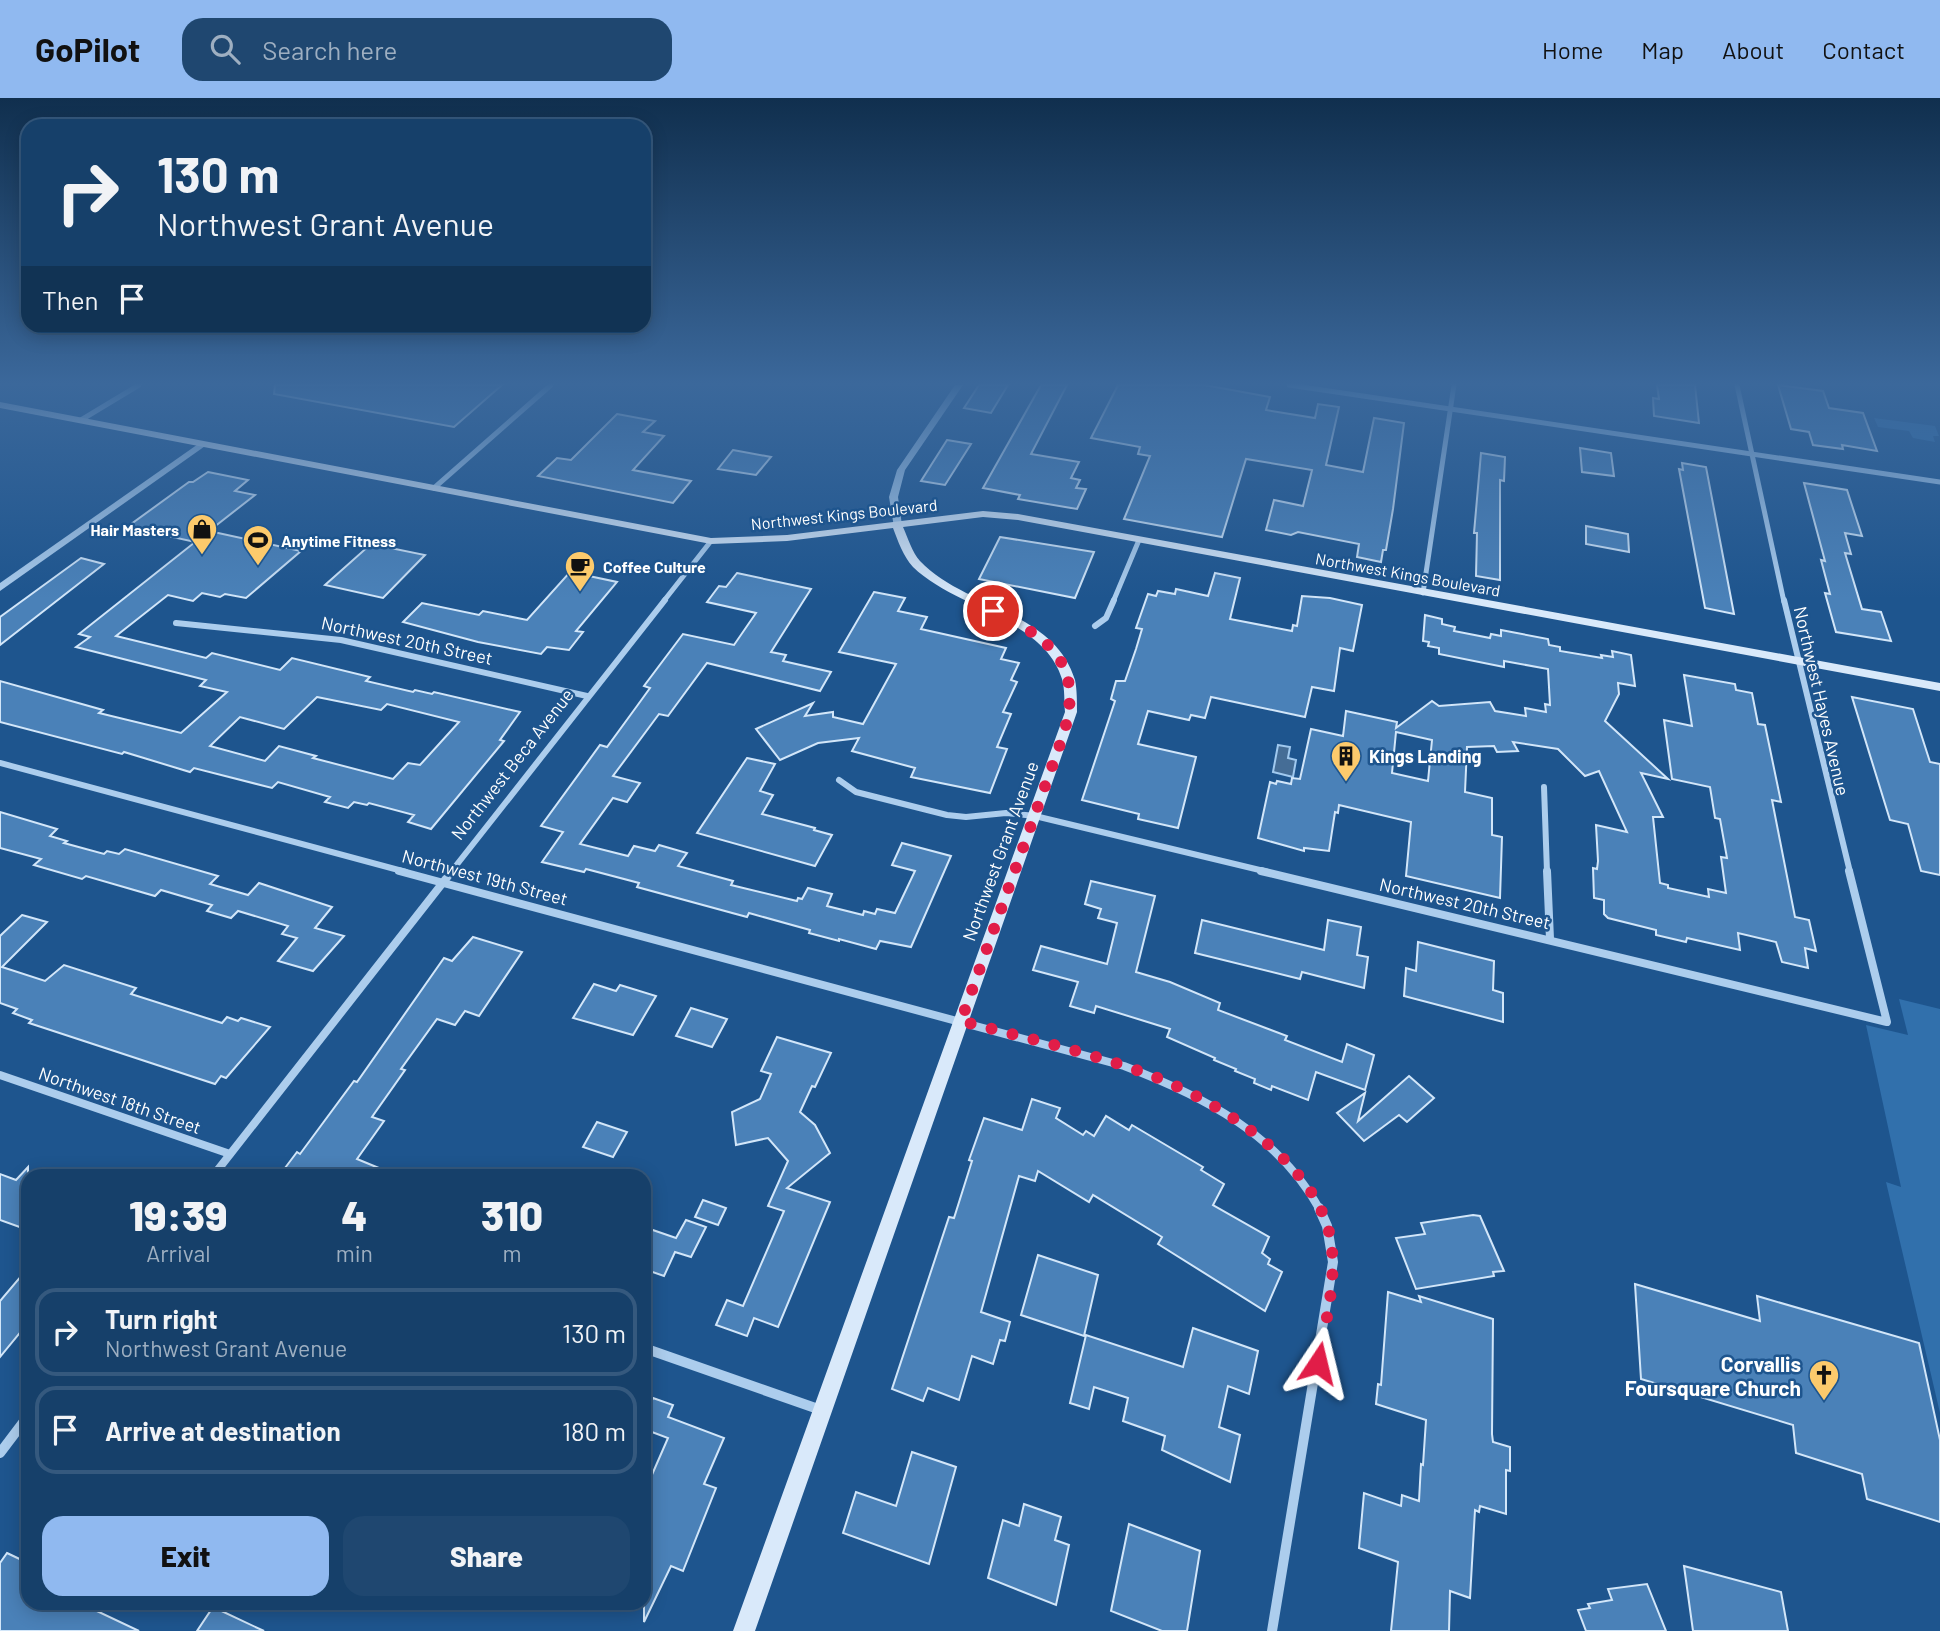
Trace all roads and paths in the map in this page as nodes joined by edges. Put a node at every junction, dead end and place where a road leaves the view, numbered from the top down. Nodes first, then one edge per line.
1 (186, 457) edge
2 (270, 457) edge
3 (470, 457) edge
4 (912, 457) edge
5 (1443, 457) edge
6 (1752, 457) edge
7 (1768, 457) edge
8 (1940, 482) edge
9 (434, 488) junction
10 (897, 525) junction
11 (1139, 540) junction
12 (711, 541) junction
13 (0, 588) edge
14 (1423, 593) junction
15 (176, 623) dead end
16 (1095, 626) dead end
17 (1797, 662) junction
18 (1940, 687) edge
19 (587, 696) junction
20 (0, 763) edge
21 (839, 780) dead end
22 (1544, 787) dead end
23 (1035, 816) junction
24 (442, 882) junction
25 (1550, 939) junction
26 (961, 1021) junction
27 (1887, 1022) joint
28 (0, 1075) edge
29 (230, 1154) junction
30 (219, 1169) edge
31 (651, 1350) edge
32 (822, 1411) junction
33 (21, 1425) edge
34 (0, 1453) edge
35 (744, 1631) edge
36 (1272, 1631) edge

1 - 13 street
2 - 9 main road, Northwest Kings Boulevard
3 - 9 street
4 - 10 street, Northwest Grant Avenue
5 - 14 street
6 - 17 street, Northwest Hayes Avenue
7 - 8 street
9 - 12 main road, Northwest Kings Boulevard
10 - 11 main road, Northwest Kings Boulevard
10 - 12 main road, Northwest Kings Boulevard
10 - 23 main road, Northwest Grant Avenue
11 - 14 main road, Northwest Kings Boulevard
11 - 16 street
12 - 19 street, Northwest Beca Avenue
14 - 17 main road, Northwest Kings Boulevard
15 - 19 street, Northwest 20th Street
17 - 18 main road, Northwest Kings Boulevard
17 - 27 street, Northwest Hayes Avenue
19 - 24 street, Northwest Beca Avenue
20 - 24 street, Northwest 19th Street
21 - 23 street, Northwest 20th Street
22 - 25 street
23 - 25 street, Northwest 20th Street
23 - 26 main road, Northwest Grant Avenue
24 - 26 street, Northwest 19th Street
24 - 29 street, Northwest Beca Avenue
25 - 27 street, Northwest 20th Street
26 - 32 main road, Northwest Grant Avenue
26 - 36 street, Northwest 19th Street
28 - 29 street, Northwest 18th Street
29 - 30 street, Northwest Beca Avenue
31 - 32 street
32 - 35 main road, Northwest Grant Avenue
33 - 34 street

